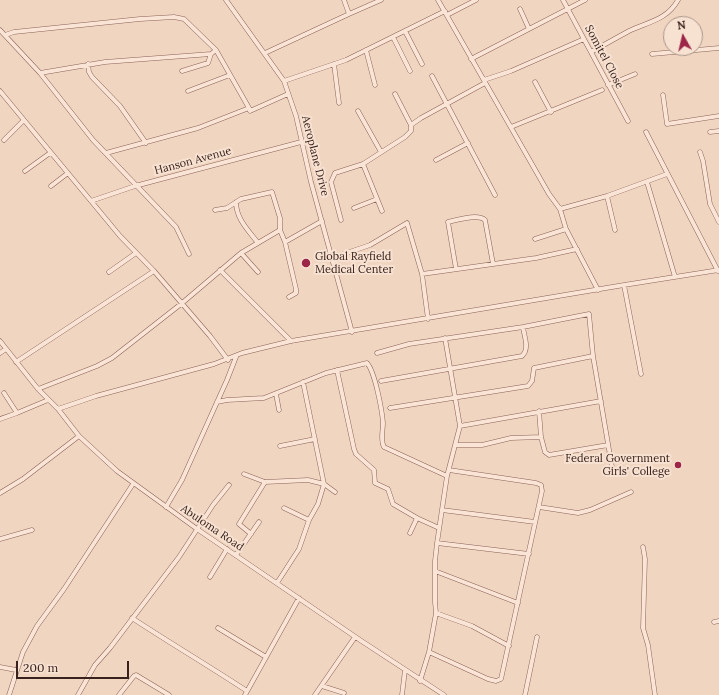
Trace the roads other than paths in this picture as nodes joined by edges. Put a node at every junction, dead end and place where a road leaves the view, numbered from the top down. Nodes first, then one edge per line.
1 (226, 0) edge
2 (344, 0) edge
3 (380, 0) edge
4 (438, 0) edge
5 (476, 0) edge
6 (564, 0) edge
7 (585, 0) edge
8 (678, 0) edge
9 (520, 9) dead end
10 (568, 10) junction
11 (446, 13) junction
12 (349, 14) junction
13 (529, 29) junction
14 (0, 30) edge
15 (405, 31) junction
16 (6, 35) junction
17 (393, 37) junction
18 (584, 39) junction
19 (719, 48) edge
20 (216, 50) junction
21 (366, 50) junction
22 (591, 52) junction
23 (265, 53) junction
24 (211, 54) junction
25 (652, 54) dead end
26 (471, 59) junction
27 (88, 64) junction
28 (334, 64) junction
29 (422, 64) dead end
30 (182, 71) dead end
31 (410, 71) dead end
32 (40, 73) junction
33 (635, 74) dead end
34 (230, 75) junction
35 (432, 76) dead end
36 (284, 82) junction
37 (484, 82) junction
38 (535, 82) dead end
39 (375, 85) dead end
40 (608, 85) junction
41 (602, 90) dead end
42 (0, 91) edge
43 (188, 91) dead end
44 (288, 94) junction
45 (395, 94) dead end
46 (664, 95) dead end
47 (339, 103) dead end
48 (447, 104) junction
49 (249, 108) junction
50 (358, 111) dead end
51 (551, 112) junction
52 (719, 116) edge
53 (24, 120) junction
54 (628, 121) dead end
55 (411, 125) junction
56 (511, 127) junction
57 (719, 131) edge
58 (646, 132) dead end
59 (710, 132) dead end
60 (4, 140) dead end
61 (301, 142) junction
62 (146, 143) junction
63 (468, 143) junction
64 (381, 152) junction
65 (700, 152) dead end
66 (50, 153) junction
67 (106, 153) junction
68 (436, 160) dead end
69 (363, 164) junction
70 (26, 171) dead end
71 (68, 173) junction
72 (667, 174) junction
73 (647, 182) junction
74 (51, 186) dead end
75 (135, 186) junction
76 (495, 195) dead end
77 (607, 196) junction
78 (377, 199) junction
79 (91, 201) junction
80 (236, 202) junction
81 (354, 208) dead end
82 (560, 209) junction
83 (215, 210) dead end
84 (382, 212) dead end
85 (341, 220) dead end
86 (322, 221) junction
87 (719, 222) edge
88 (566, 228) junction
89 (280, 230) junction
90 (615, 230) dead end
91 (535, 239) dead end
92 (285, 242) junction
93 (258, 243) junction
94 (577, 249) junction
95 (136, 252) junction
96 (241, 253) junction
97 (189, 254) dead end
98 (332, 258) junction
99 (494, 264) junction
100 (456, 269) junction
101 (220, 270) junction
102 (719, 270) edge
103 (154, 271) junction
104 (109, 272) dead end
105 (258, 272) dead end
106 (422, 274) junction
107 (675, 278) junction
108 (624, 285) junction
109 (598, 290) junction
110 (289, 297) dead end
111 (181, 304) junction
112 (428, 319) junction
113 (523, 327) junction
114 (352, 332) junction
115 (445, 338) junction
116 (0, 341) edge
117 (291, 341) junction
118 (6, 349) junction
119 (0, 353) edge
120 (377, 353) dead end
121 (236, 356) junction
122 (593, 356) junction
123 (228, 360) junction
124 (16, 362) junction
125 (450, 368) junction
126 (337, 370) junction
127 (641, 374) dead end
128 (381, 381) dead end
129 (303, 382) junction
130 (38, 389) junction
131 (222, 390) junction
132 (4, 393) dead end
133 (276, 394) junction
134 (456, 398) junction
135 (48, 400) junction
136 (227, 400) junction
137 (601, 401) junction
138 (217, 402) junction
139 (390, 408) dead end
140 (58, 409) junction
141 (279, 410) dead end
142 (539, 411) junction
143 (17, 413) junction
144 (0, 419) edge
145 (460, 426) junction
146 (79, 436) junction
147 (542, 437) junction
148 (315, 439) junction
149 (455, 445) junction
150 (608, 445) junction
151 (280, 446) dead end
152 (449, 470) junction
153 (613, 473) dead end
154 (244, 474) dead end
155 (447, 476) junction
156 (265, 482) junction
157 (133, 484) junction
158 (324, 484) junction
159 (229, 485) dead end
160 (335, 492) dead end
161 (631, 492) dead end
162 (0, 493) edge
163 (539, 506) junction
164 (166, 507) junction
165 (284, 508) dead end
166 (442, 510) junction
167 (417, 518) junction
168 (309, 520) junction
169 (258, 522) dead end
170 (535, 522) junction
171 (439, 528) junction
172 (197, 529) junction
173 (32, 530) dead end
174 (410, 533) dead end
175 (251, 534) junction
176 (0, 539) edge
177 (437, 543) junction
178 (643, 547) dead end
179 (227, 549) junction
180 (529, 554) junction
181 (236, 556) junction
182 (435, 571) junction
183 (210, 577) dead end
184 (277, 583) junction
185 (299, 598) junction
186 (518, 603) junction
187 (436, 613) junction
188 (132, 618) junction
189 (218, 628) dead end
190 (355, 637) junction
191 (537, 637) dead end
192 (509, 646) junction
193 (429, 652) junction
194 (266, 657) junction
195 (0, 666) edge
196 (16, 670) junction
197 (405, 670) junction
198 (420, 681) junction
199 (322, 686) junction
200 (246, 693) edge
201 (344, 693) dead end
202 (9, 695) edge
203 (78, 695) edge
204 (119, 695) edge
205 (170, 695) edge
206 (315, 695) edge
207 (402, 695) edge
208 (444, 695) edge
209 (525, 695) edge
210 (655, 695) edge

1 - 23 street, Aeroplane Drive
2 - 12 street
3 - 12 street
4 - 11 street
5 - 11 street
6 - 10 street, Somitel Close
7 - 10 street
8 - 22 street
9 - 13 street
10 - 13 street
10 - 18 street, Somitel Close
11 - 15 street
11 - 26 street
12 - 23 street
13 - 26 street
14 - 16 street
15 - 17 street
15 - 29 street
16 - 20 street
16 - 32 street
17 - 21 street
17 - 31 street
18 - 22 street, Somitel Close
18 - 37 street
19 - 25 street
20 - 24 street
20 - 34 street
21 - 28 street
21 - 39 street
22 - 40 street, Somitel Close
23 - 36 street, Aeroplane Drive
24 - 27 street
24 - 30 street
26 - 37 street
27 - 32 street
27 - 62 street
28 - 36 street
28 - 47 street
32 - 67 street
33 - 40 street
34 - 43 street
34 - 49 street
35 - 48 street
36 - 44 street, Aeroplane Drive
37 - 48 street
37 - 56 street
38 - 51 street
40 - 54 street, Somitel Close
41 - 51 street
42 - 53 street
44 - 49 street
44 - 61 street, Aeroplane Drive
45 - 55 street
46 - 52 street
48 - 55 street
48 - 63 street
49 - 62 street
50 - 64 street
51 - 56 street
53 - 60 street
53 - 66 street
55 - 64 street
56 - 82 street
57 - 59 street
58 - 72 street
61 - 75 street, Hanson Avenue
61 - 86 street, Aeroplane Drive
62 - 67 street
63 - 68 street
63 - 76 street
64 - 69 street
65 - 87 street
66 - 70 street
66 - 71 street
67 - 75 street
69 - 78 street
69 - 85 street
71 - 74 street
71 - 79 street
72 - 73 street
72 - 102 street
73 - 77 street
73 - 107 street
75 - 79 street, Hanson Avenue
75 - 97 street
77 - 82 street
77 - 90 street
78 - 81 street
78 - 84 street
79 - 95 street
80 - 83 street
80 - 89 street
80 - 93 street
82 - 88 street
86 - 92 street
86 - 98 street, Aeroplane Drive
88 - 91 street
88 - 94 street
89 - 92 street
89 - 93 street
92 - 110 street
93 - 96 street
94 - 99 street
94 - 109 street
95 - 103 street
95 - 104 street
96 - 101 street
96 - 105 street
98 - 106 street
98 - 114 street, Aeroplane Drive
99 - 100 street
99 - 100 street
100 - 106 street
101 - 111 street
101 - 117 street
102 - 107 street
103 - 111 street
103 - 124 street
106 - 112 street
107 - 108 street
108 - 109 street
108 - 127 street
109 - 112 street
111 - 123 street
111 - 130 street
112 - 114 street
113 - 115 street
113 - 122 street
113 - 125 street
114 - 117 street
115 - 120 street
115 - 125 street
116 - 118 street, Abuloma Road
117 - 121 street
118 - 119 street
118 - 124 street, Abuloma Road
121 - 123 street
121 - 131 street
122 - 134 street
122 - 137 street
123 - 140 street
124 - 130 street, Abuloma Road
125 - 128 street
125 - 134 street
126 - 129 street
126 - 155 street
126 - 167 street
129 - 133 street
129 - 148 street
130 - 135 street, Abuloma Road
131 - 136 street
131 - 138 street
132 - 143 street
133 - 136 street
133 - 141 street
134 - 139 street
134 - 145 street
135 - 140 street, Abuloma Road
135 - 143 street
136 - 138 street
137 - 142 street
137 - 150 street
138 - 164 street
140 - 146 street, Abuloma Road
142 - 145 street
142 - 147 street
143 - 144 street
145 - 149 street
146 - 157 street, Abuloma Road
146 - 162 street
147 - 149 street
147 - 150 street
148 - 151 street
148 - 158 street
149 - 152 street
150 - 153 street
152 - 155 street
152 - 163 street
154 - 156 street
155 - 166 street
156 - 158 street
156 - 175 street
157 - 164 street, Abuloma Road
157 - 196 street
158 - 160 street
158 - 168 street
159 - 172 street
161 - 163 street
163 - 170 street
164 - 172 street, Abuloma Road
165 - 168 street
166 - 170 street
166 - 171 street
167 - 171 street
167 - 174 street
168 - 184 street
169 - 175 street
170 - 180 street
171 - 177 street
172 - 179 street, Abuloma Road
172 - 188 street
173 - 176 street
175 - 181 street
177 - 180 street
177 - 182 street
178 - 210 street
179 - 181 street, Abuloma Road
179 - 183 street
180 - 186 street
181 - 184 street, Abuloma Road
182 - 186 street
182 - 187 street
184 - 185 street, Abuloma Road
185 - 190 street, Abuloma Road
185 - 194 street
186 - 192 street
187 - 192 street
187 - 193 street
188 - 200 street
188 - 203 street
189 - 194 street
190 - 197 street, Abuloma Road
190 - 199 street
191 - 209 street
192 - 193 street
193 - 198 street
194 - 200 street
195 - 196 street
196 - 202 street
197 - 198 street, Abuloma Road
197 - 207 street
198 - 208 street, Abuloma Road
199 - 201 street
199 - 206 street
204 - 205 street

